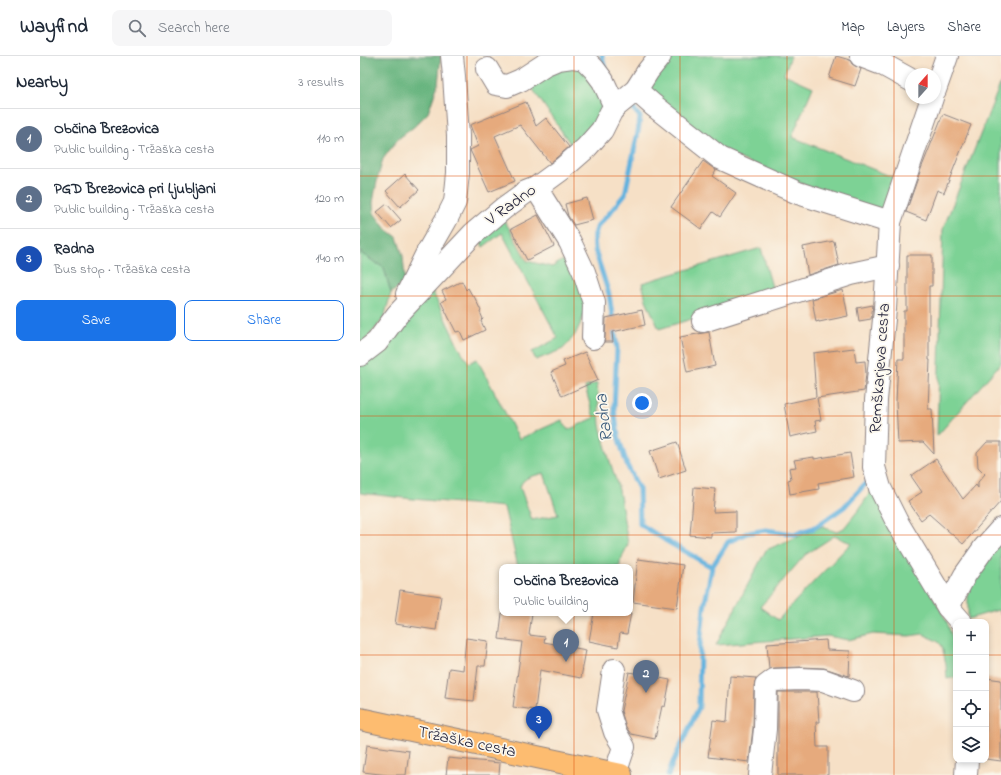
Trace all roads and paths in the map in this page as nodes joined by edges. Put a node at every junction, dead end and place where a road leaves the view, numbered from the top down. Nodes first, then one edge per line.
1 (452, 56) edge
2 (660, 56) edge
3 (861, 56) edge
4 (947, 56) edge
5 (487, 69) dead end
6 (941, 73) edge
7 (905, 77) edge
8 (636, 90) junction
9 (930, 104) edge
10 (616, 107) junction
11 (536, 188) junction
12 (890, 222) junction
13 (888, 266) junction
14 (397, 315) junction
15 (703, 321) dead end
16 (593, 338) dead end
17 (360, 355) edge
18 (1001, 529) edge
19 (955, 614) edge
20 (614, 670) dead end
21 (853, 691) dead end
22 (360, 719) edge
23 (967, 763) edge
24 (618, 774) edge
25 (760, 775) edge
26 (966, 775) edge

1 - 14 street
2 - 8 street, V Radno
3 - 7 street
4 - 6 street
5 - 10 street
8 - 10 street, V Radno
8 - 12 street
9 - 12 street, Remškarjeva cesta
10 - 11 street, V Radno
11 - 14 street, V Radno
11 - 16 street
12 - 13 street, Remškarjeva cesta
13 - 15 street
13 - 19 street, Remškarjeva cesta
14 - 17 street, V Radno
18 - 19 street
20 - 24 street
21 - 25 street
22 - 24 main road, Tržaška cesta
23 - 26 street

